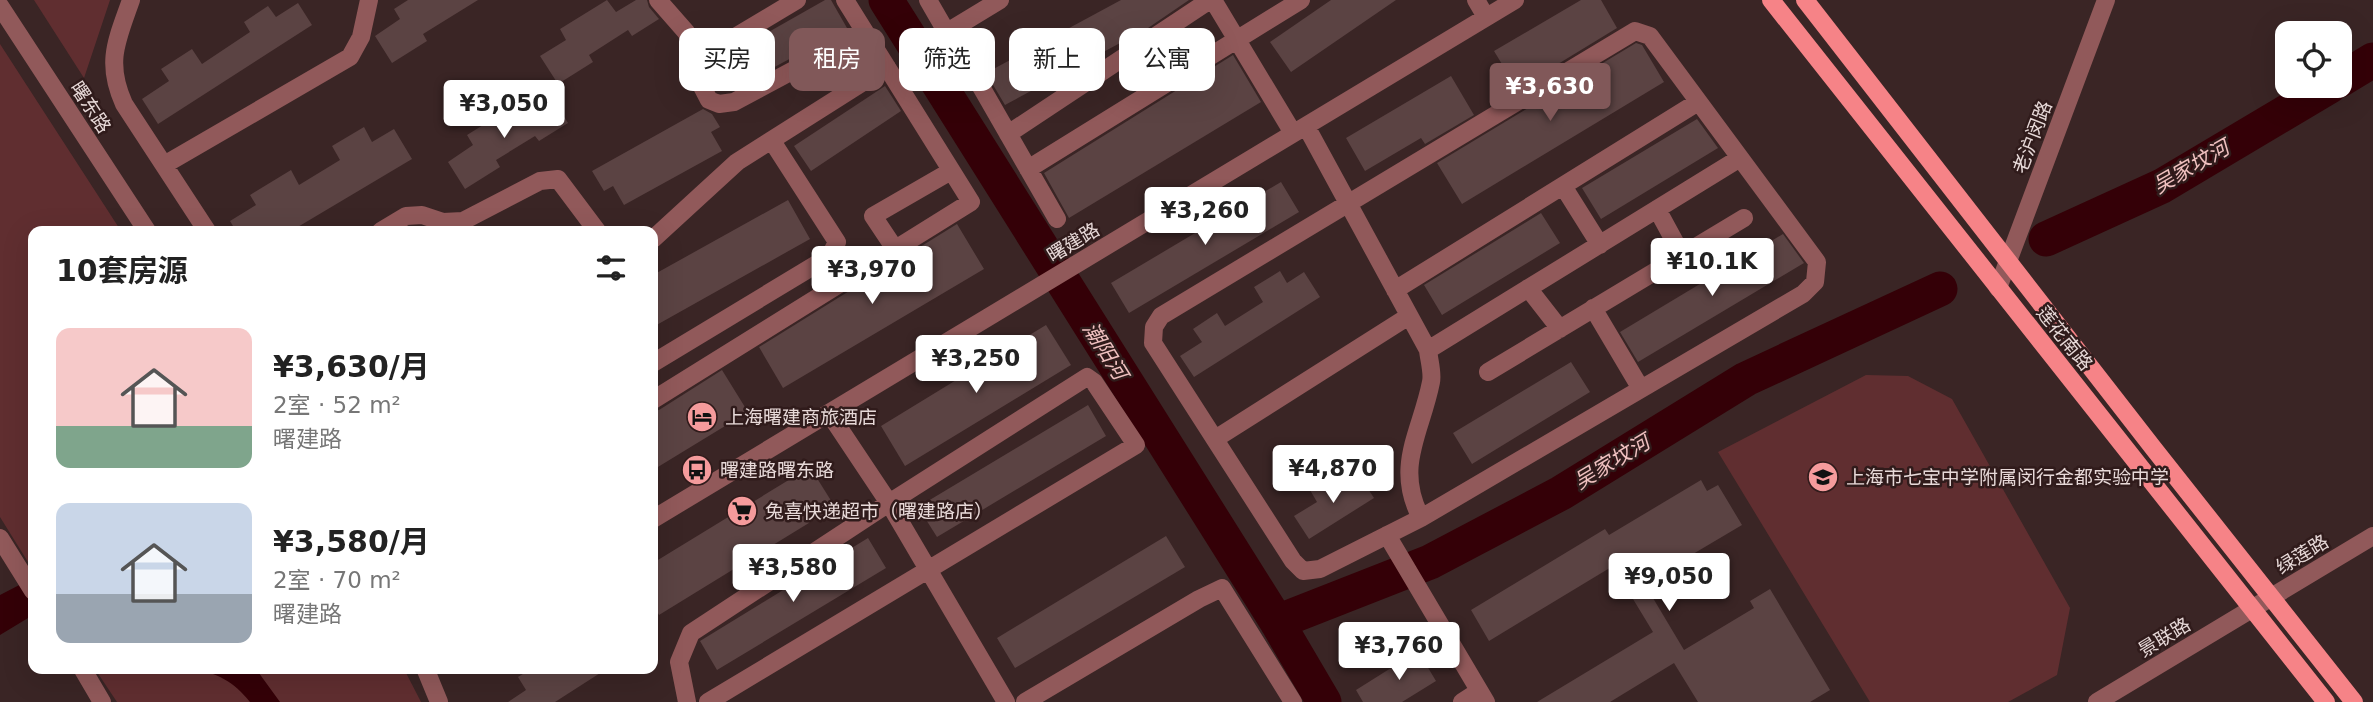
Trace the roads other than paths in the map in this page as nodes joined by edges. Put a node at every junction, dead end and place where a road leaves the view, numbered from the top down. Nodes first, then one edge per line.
1 (131, 0) edge
2 (369, 0) edge
3 (797, 0) edge
4 (845, 0) edge
5 (928, 0) edge
6 (1000, 0) edge
7 (1212, 0) edge
8 (1301, 0) edge
9 (1476, 0) edge
10 (1515, 0) edge
11 (1771, 0) edge
12 (1805, 0) edge
13 (2106, 0) edge
14 (665, 2) edge
15 (0, 6) edge
16 (1486, 17) junction
17 (683, 28) edge
18 (750, 28) edge
19 (862, 28) edge
20 (945, 28) edge
21 (955, 28) edge
22 (1238, 41) junction
23 (885, 64) edge
24 (887, 67) junction
25 (704, 91) edge
26 (755, 91) edge
27 (983, 91) edge
28 (1698, 102) junction
29 (1300, 130) junction
30 (1008, 134) junction
31 (772, 141) junction
32 (1740, 158) junction
33 (164, 165) junction
34 (1028, 169) junction
35 (951, 171) junction
36 (1563, 186) junction
37 (1349, 204) junction
38 (1657, 209) junction
39 (1744, 218) dead end
40 (1057, 219) dead end
41 (144, 226) edge
42 (204, 226) edge
43 (389, 226) edge
44 (593, 226) edge
45 (658, 234) edge
46 (1600, 245) junction
47 (895, 249) junction
48 (1682, 255) junction
49 (2008, 262) junction
50 (1528, 288) junction
51 (1998, 288) junction
52 (1395, 290) junction
53 (1593, 308) junction
54 (1409, 316) junction
55 (1560, 329) junction
56 (1428, 350) junction
57 (658, 360) edge
58 (1488, 372) dead end
59 (1641, 389) junction
60 (658, 397) edge
61 (829, 413) junction
62 (1215, 439) junction
63 (889, 503) junction
64 (658, 516) edge
65 (1420, 518) junction
66 (1387, 535) junction
67 (2373, 536) edge
68 (3, 550) edge
69 (928, 569) junction
70 (28, 583) edge
71 (2270, 598) junction
72 (2253, 607) junction
73 (86, 674) edge
74 (427, 674) edge
75 (1482, 696) edge
76 (102, 702) edge
77 (439, 702) edge
78 (687, 702) edge
79 (708, 702) edge
80 (1006, 702) edge
81 (1025, 702) edge
82 (1293, 702) edge
83 (1462, 702) edge
84 (2096, 702) edge
85 (2326, 702) edge
86 (2354, 702) edge

1 - 33 street
2 - 33 street
3 - 18 street
4 - 19 street
5 - 20 street
6 - 21 street
7 - 22 street
7 - 30 street
8 - 22 street
9 - 16 street
10 - 16 street, 曙建路
11 - 51 main road, 莲花南路
12 - 49 main road, 莲花南路
13 - 49 street, 老沪闵路
14 - 17 street
15 - 41 street, 曙东路
16 - 29 street, 曙建路
22 - 29 street
22 - 34 street
23 - 24 street
24 - 31 street
24 - 35 street
25 - 26 street
27 - 30 street
28 - 32 street
28 - 36 street
28 - 37 street
29 - 37 street
29 - 61 street, 曙建路
30 - 34 street
31 - 45 street
31 - 57 street
32 - 38 street
32 - 59 street
33 - 42 street
34 - 40 street
35 - 47 street
35 - 47 street
36 - 46 street
36 - 52 street
37 - 52 street
37 - 62 street
38 - 46 street
38 - 48 street
39 - 48 street
43 - 44 street
46 - 50 street
47 - 60 street
48 - 53 street
49 - 51 street, 老沪闵路
49 - 71 main road, 莲花南路
50 - 55 street
50 - 56 street
51 - 72 main road, 莲花南路
52 - 54 street
53 - 55 street
53 - 59 street
54 - 56 street
54 - 62 street
55 - 58 street
56 - 65 street
59 - 65 street
61 - 63 street
61 - 64 street, 曙建路
62 - 66 street
63 - 69 street
63 - 69 street
63 - 78 street
65 - 66 street
66 - 75 street
67 - 71 street, 绿莲路
68 - 70 street
69 - 79 street
69 - 80 street
71 - 72 street, 绿莲路
71 - 86 main road, 莲花南路
72 - 84 street, 景联路
72 - 85 main road, 莲花南路
73 - 76 street
74 - 77 street
75 - 83 street
81 - 82 street

